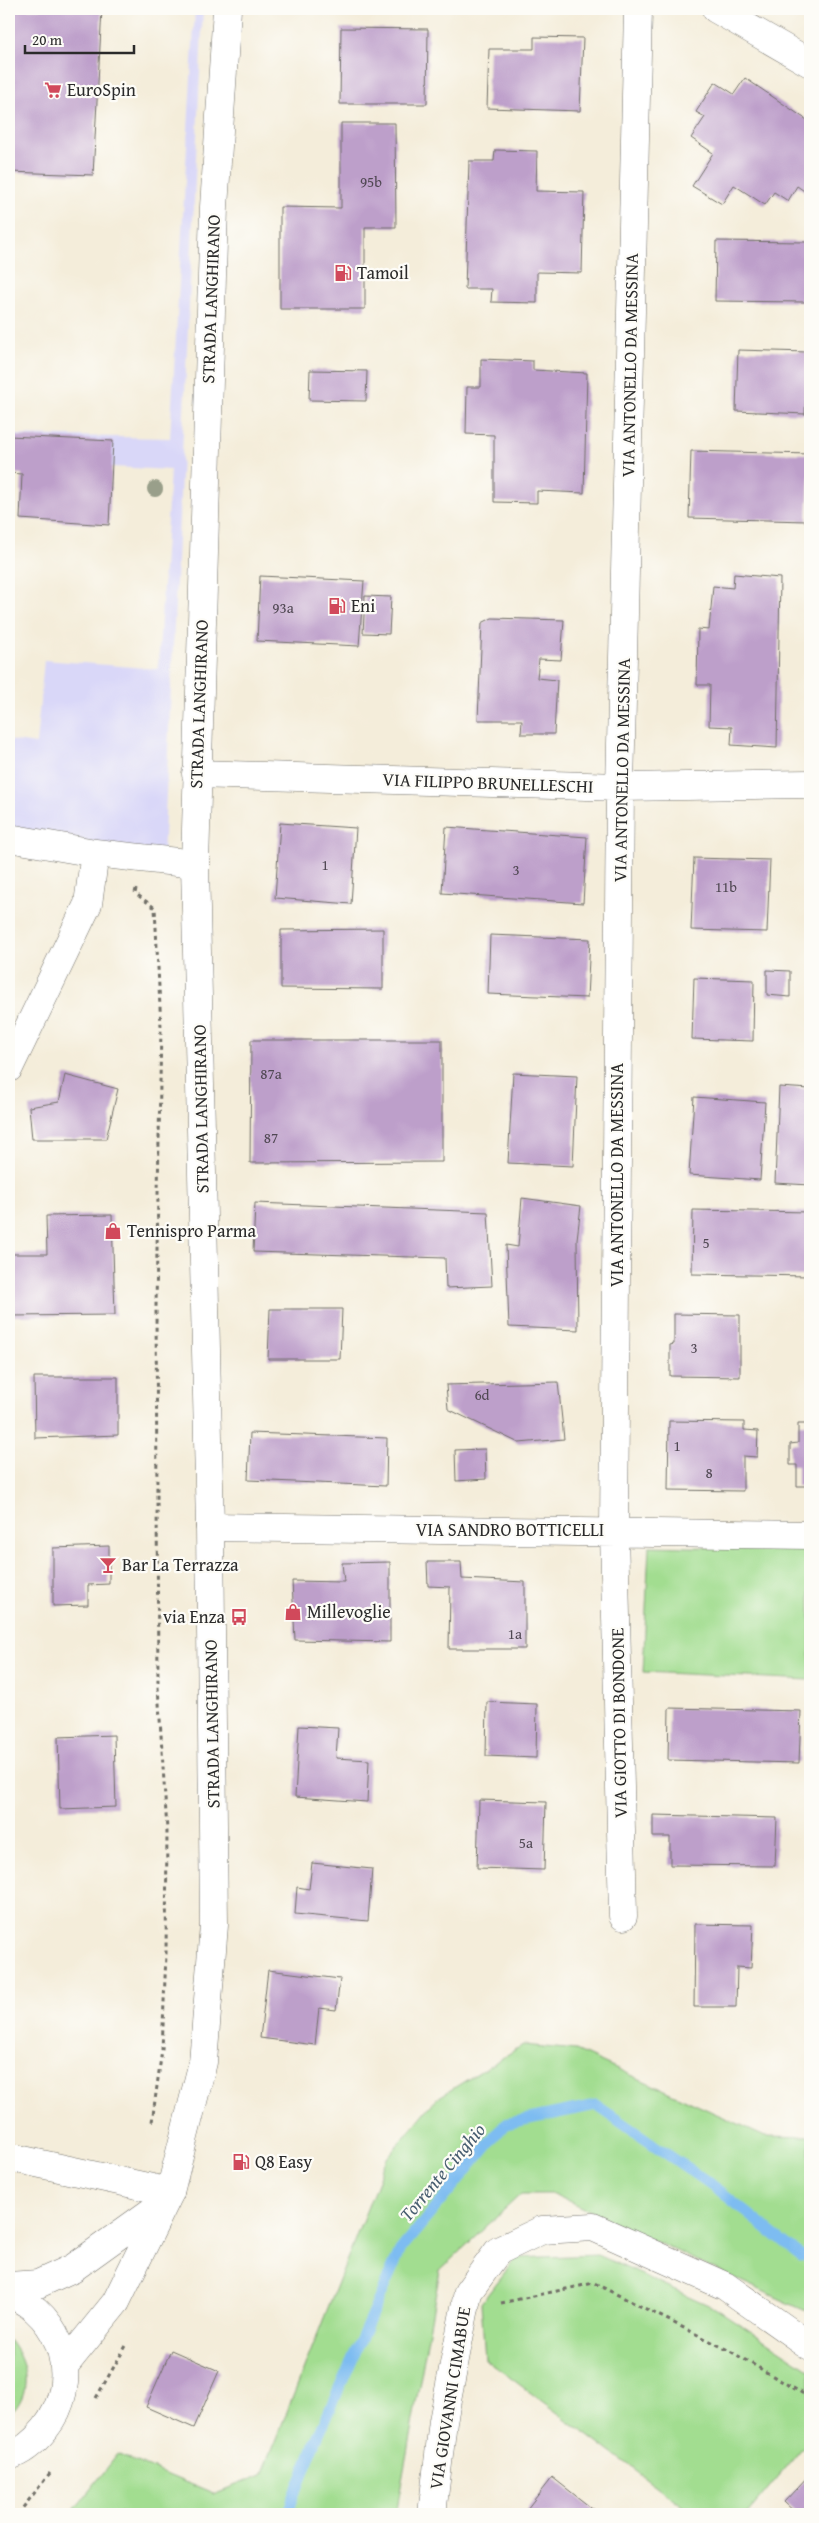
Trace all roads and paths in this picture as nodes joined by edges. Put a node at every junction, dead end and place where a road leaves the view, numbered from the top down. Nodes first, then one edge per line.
1 (227, 9) edge
2 (638, 9) edge
3 (716, 9) edge
4 (810, 63) edge
5 (196, 774) junction
6 (810, 784) edge
7 (620, 787) junction
8 (9, 838) edge
9 (96, 853) junction
10 (139, 858) junction
11 (195, 864) junction
12 (9, 1068) edge
13 (210, 1527) junction
14 (614, 1531) junction
15 (810, 1535) edge
16 (623, 1916) dead end
17 (151, 2129) dead end
18 (9, 2157) edge
19 (167, 2197) junction
20 (9, 2286) edge
21 (9, 2294) edge
22 (496, 2312) dead end
23 (810, 2346) edge
24 (66, 2365) junction
25 (810, 2394) edge
26 (9, 2456) edge
27 (432, 2514) edge

1 - 5 street, STRADA LANGHIRANO
2 - 7 street, VIA ANTONELLO DA MESSINA
3 - 4 street
5 - 7 street, VIA FILIPPO BRUNELLESCHI
5 - 11 street, STRADA LANGHIRANO
6 - 7 street, VIA FILIPPO BRUNELLESCHI
7 - 14 street, VIA ANTONELLO DA MESSINA
8 - 9 street
9 - 10 street
9 - 12 street
10 - 11 street
10 - 17 path
11 - 13 street, STRADA LANGHIRANO
13 - 14 street, VIA SANDRO BOTTICELLI
13 - 19 street, STRADA LANGHIRANO
14 - 15 street, VIA SANDRO BOTTICELLI
14 - 16 street, VIA GIOTTO DI BONDONE
18 - 19 street
19 - 20 street
19 - 24 street, STRADA LANGHIRANO
21 - 24 street
22 - 25 path
23 - 27 street, VIA GIOVANNI CIMABUE
24 - 26 street

